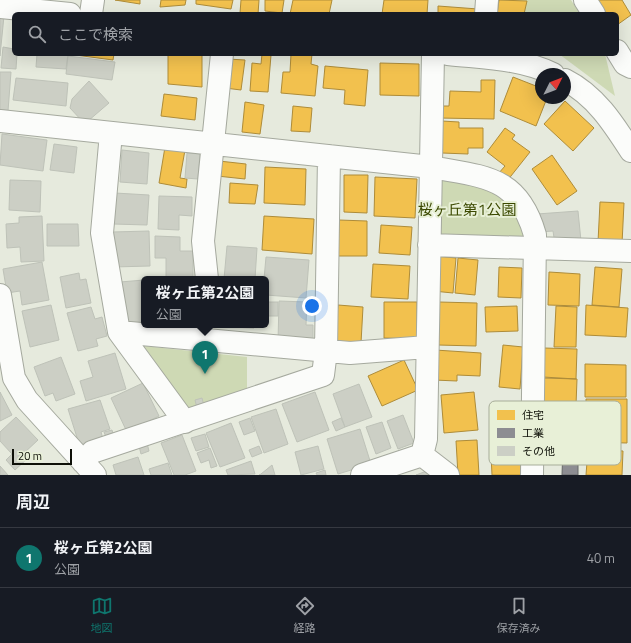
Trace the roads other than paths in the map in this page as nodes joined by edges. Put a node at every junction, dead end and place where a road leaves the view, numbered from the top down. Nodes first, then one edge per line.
1 (93, 0) edge
2 (487, 0) edge
3 (585, 0) edge
4 (0, 7) edge
5 (50, 12) edge
6 (90, 12) edge
7 (486, 12) edge
8 (593, 12) edge
9 (619, 54) edge
10 (222, 56) edge
11 (433, 56) edge
12 (480, 56) edge
13 (631, 67) edge
14 (541, 68) edge
15 (571, 83) edge
16 (0, 121) edge
17 (111, 133) junction
18 (213, 144) junction
19 (631, 151) edge
20 (329, 156) junction
21 (431, 167) junction
22 (429, 244) junction
23 (535, 248) junction
24 (631, 251) edge
25 (206, 276) edge
26 (0, 295) edge
27 (119, 332) junction
28 (212, 333) edge
29 (427, 347) junction
30 (326, 351) junction
31 (5, 362) edge
32 (533, 401) edge
33 (185, 422) junction
34 (422, 455) junction
35 (532, 465) edge
36 (89, 468) edge
37 (362, 475) edge
38 (448, 475) edge
39 (532, 475) edge

1 - 6 street
2 - 7 street
3 - 8 street
4 - 5 street
9 - 13 street
10 - 18 street
11 - 21 street
12 - 14 street
15 - 19 street
16 - 17 street
17 - 18 street
17 - 27 street
18 - 20 street
18 - 25 street
20 - 21 street
20 - 30 street
21 - 22 street
21 - 23 street
22 - 23 street
22 - 29 street
23 - 24 street
23 - 32 street
26 - 31 street
27 - 28 street
27 - 33 street
28 - 30 street
29 - 30 street
29 - 34 street
30 - 33 street
31 - 36 street
33 - 36 street
34 - 37 street
34 - 38 street
35 - 39 street

